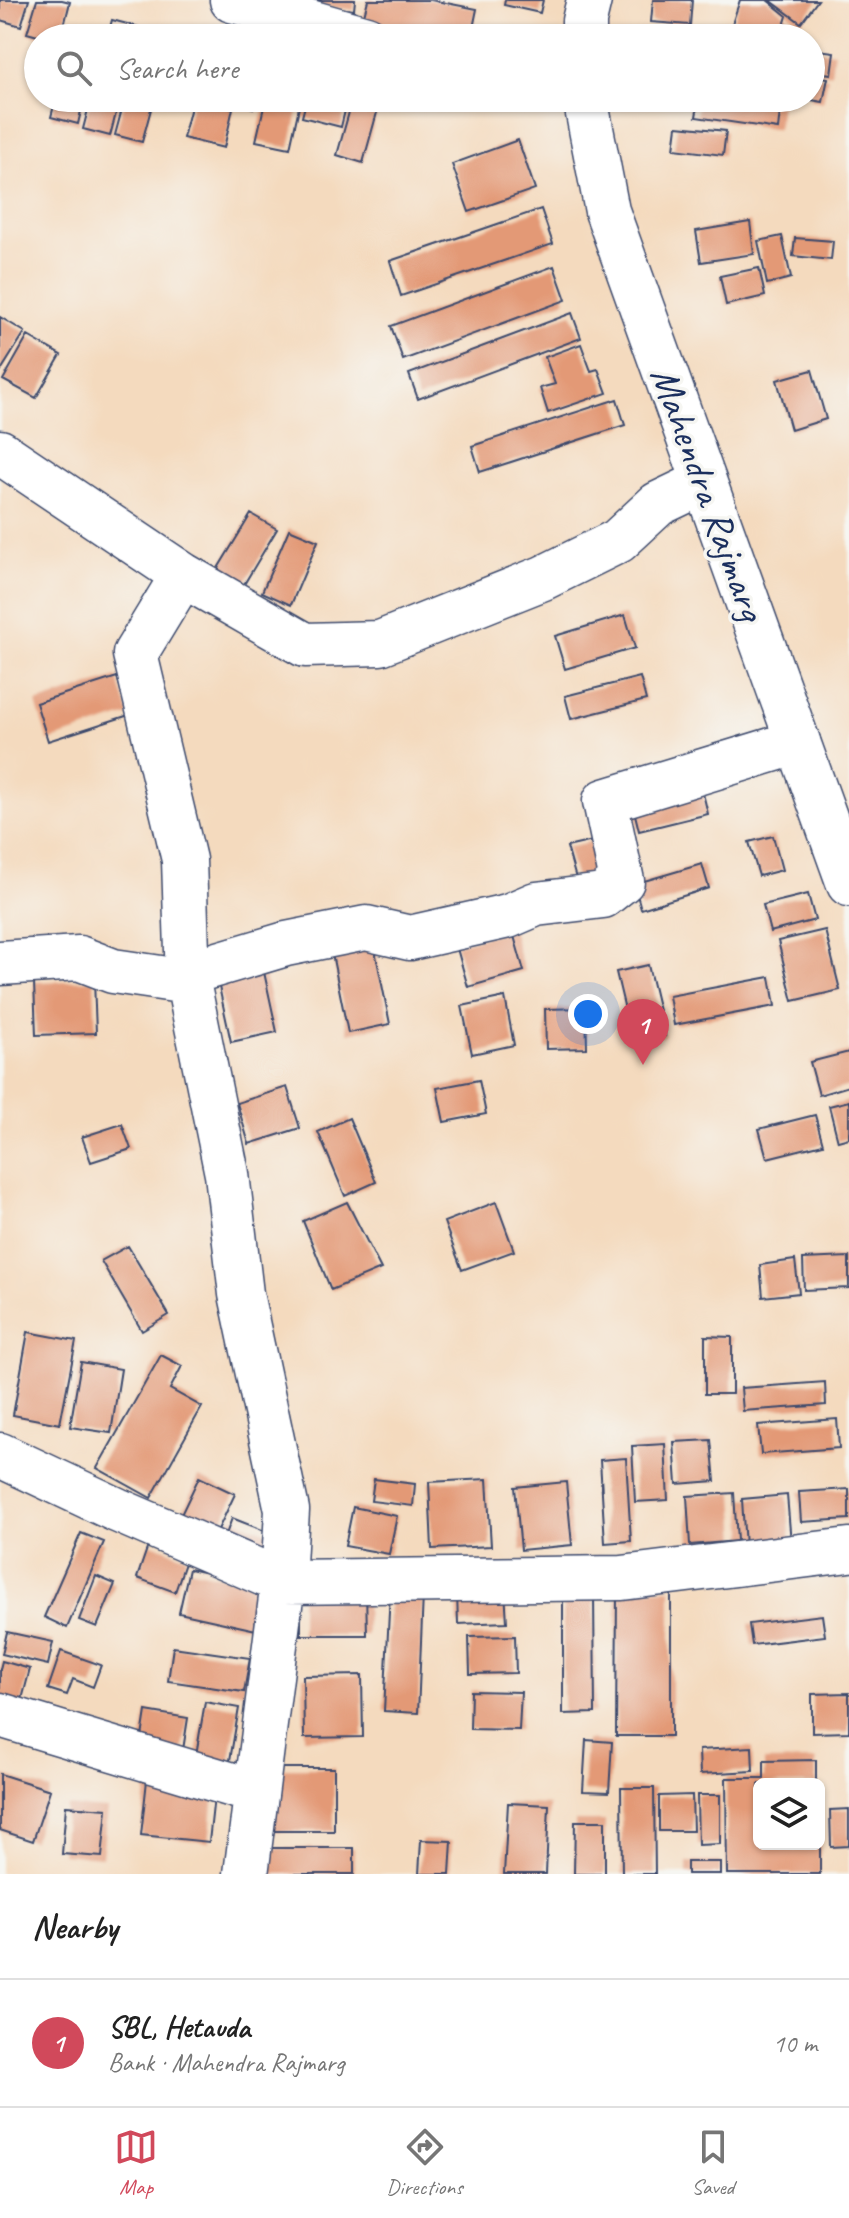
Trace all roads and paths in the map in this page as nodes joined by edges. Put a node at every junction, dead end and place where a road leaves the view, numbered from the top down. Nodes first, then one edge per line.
1 (232, 0) edge
2 (589, 0) edge
3 (317, 24) edge
4 (584, 24) edge
5 (586, 112) edge
6 (0, 452) edge
7 (704, 482) junction
8 (183, 575) junction
9 (798, 742) junction
10 (849, 884) edge
11 (0, 963) edge
12 (188, 978) junction
13 (0, 1455) edge
14 (849, 1550) edge
15 (283, 1582) junction
16 (0, 1715) edge
17 (256, 1792) junction
18 (246, 1874) edge

1 - 3 main road
2 - 4 main road
5 - 7 main road, Mahendra Rajmarg
6 - 8 main road
7 - 8 main road
7 - 9 main road, Mahendra Rajmarg
8 - 12 main road
9 - 10 main road, Mahendra Rajmarg
9 - 12 main road
11 - 12 main road
12 - 15 main road
13 - 15 main road
14 - 15 main road
15 - 17 main road
16 - 17 main road
17 - 18 main road

